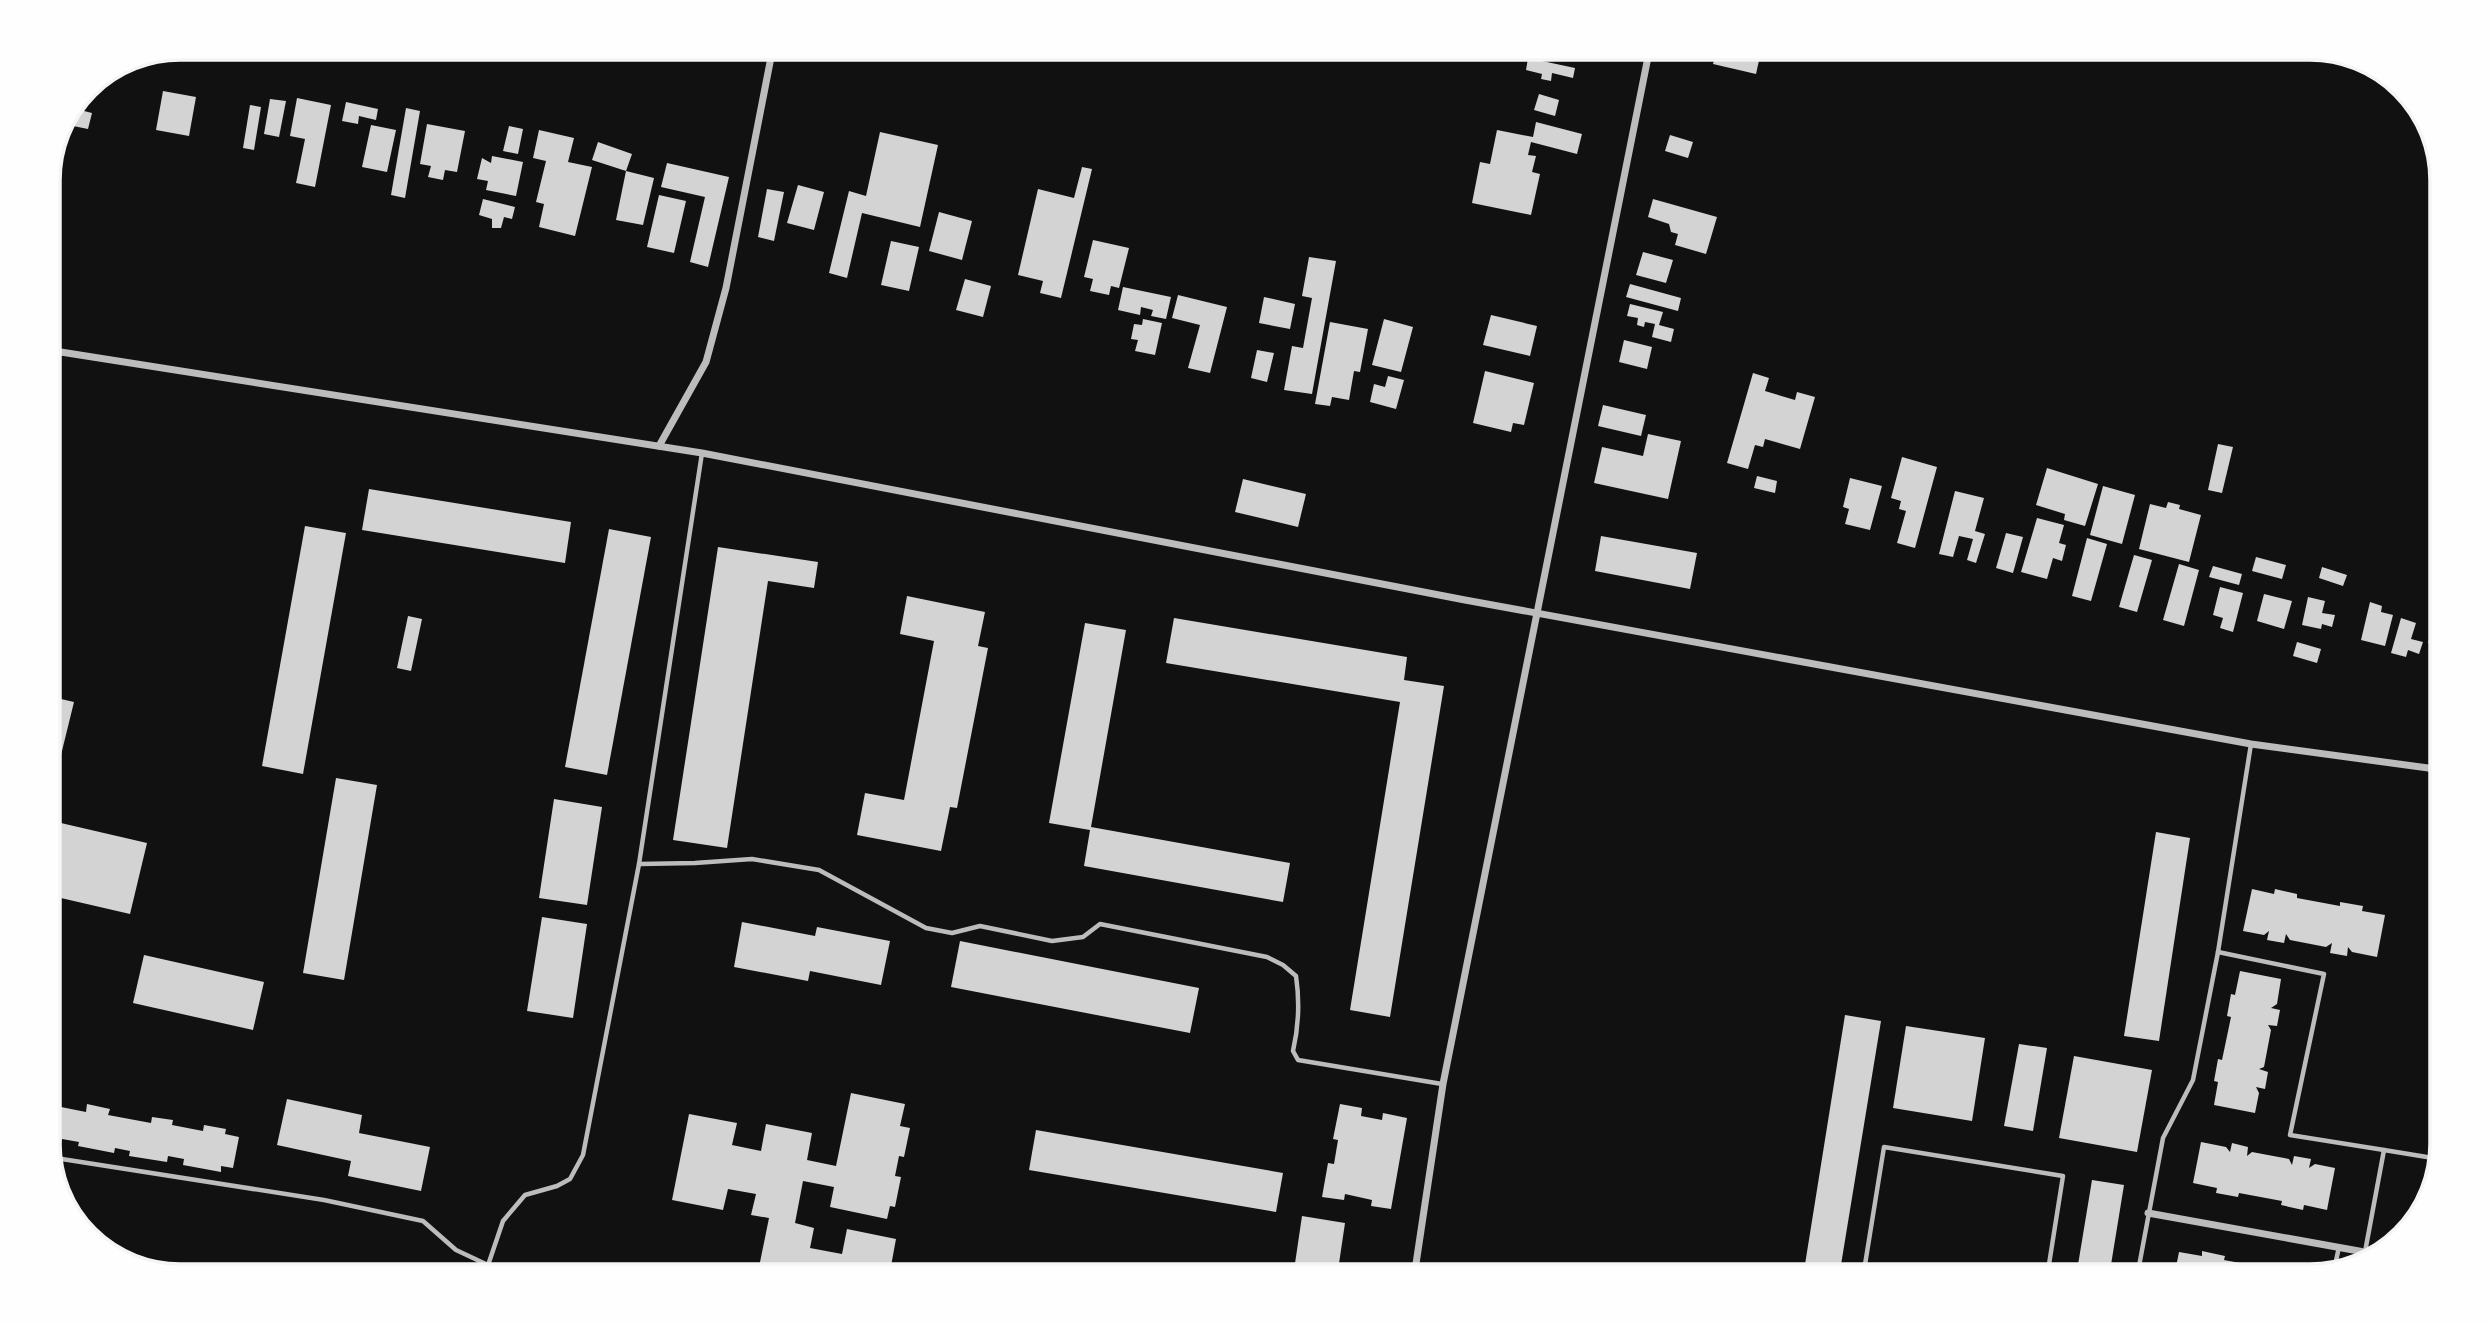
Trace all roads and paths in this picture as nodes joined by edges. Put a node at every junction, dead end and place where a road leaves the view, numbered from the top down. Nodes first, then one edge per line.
1 (770, 60) edge
2 (1647, 60) edge
3 (60, 352) edge
4 (659, 446) junction
5 (702, 453) junction
6 (1538, 612) junction
7 (2251, 744) junction
8 (2430, 768) edge
9 (639, 864) junction
10 (2218, 952) junction
11 (1443, 1084) junction
12 (2384, 1150) junction
13 (2429, 1157) edge
14 (61, 1159) edge
15 (2148, 1213) junction
16 (2339, 1247) junction
17 (2365, 1251) edge
18 (2364, 1252) edge
19 (2336, 1261) edge
20 (486, 1264) edge
21 (488, 1264) edge
22 (1416, 1264) edge
23 (1865, 1264) edge
24 (2049, 1264) edge
25 (2139, 1264) edge

1 - 4 street
2 - 6 street
3 - 4 street
4 - 5 street
5 - 6 street
5 - 9 lane
6 - 7 street
6 - 11 street
7 - 8 street
7 - 10 lane
9 - 11 lane
9 - 21 lane
10 - 12 lane
10 - 15 lane
11 - 22 street
12 - 13 lane
12 - 17 lane
14 - 20 lane
15 - 16 street
15 - 25 lane
16 - 18 street
16 - 19 lane
23 - 24 lane

